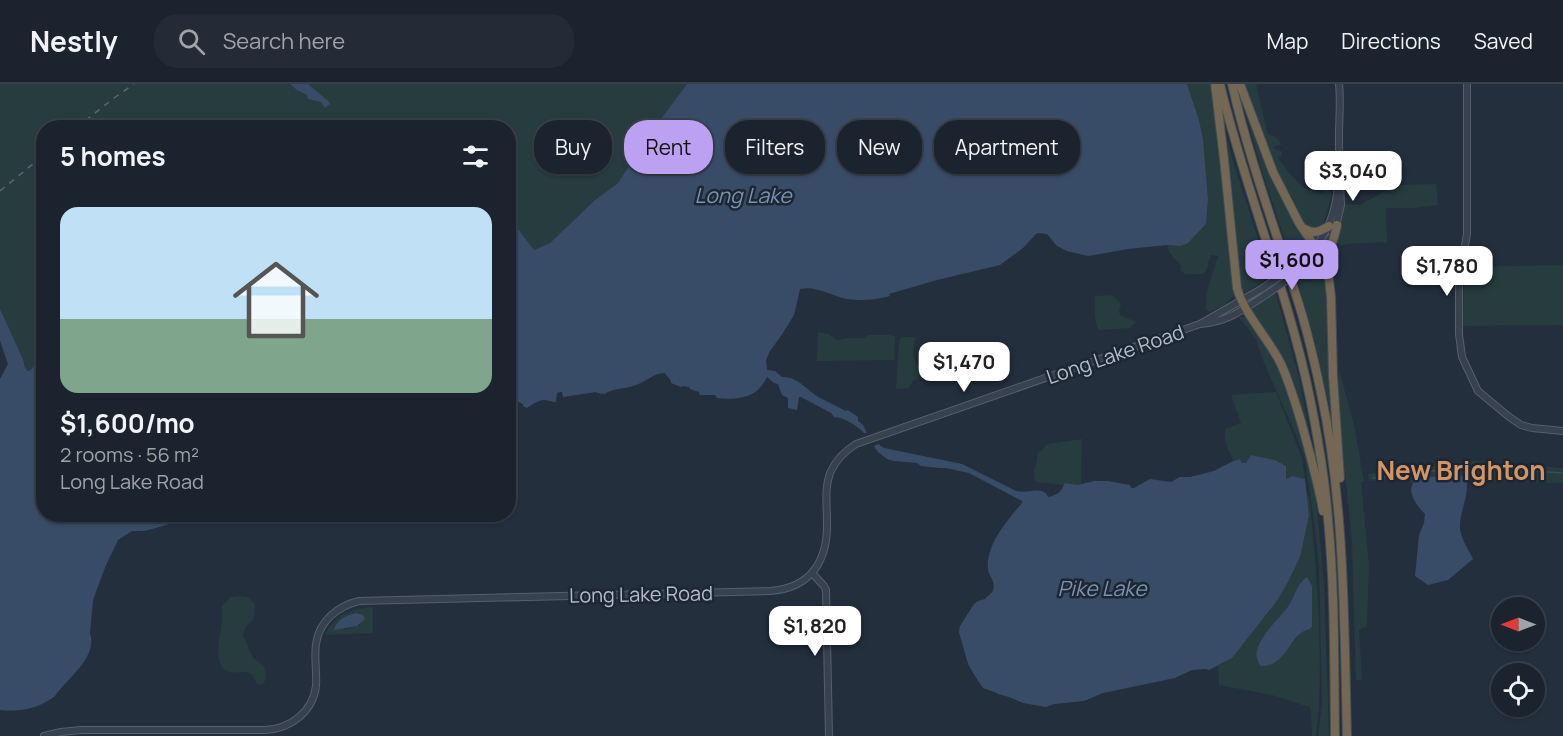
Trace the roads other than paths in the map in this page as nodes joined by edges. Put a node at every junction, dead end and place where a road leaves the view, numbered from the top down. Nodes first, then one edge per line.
1 (1215, 84) edge
2 (1220, 84) edge
3 (1232, 84) edge
4 (1240, 84) edge
5 (1339, 84) edge
6 (1467, 84) edge
7 (1299, 223) junction
8 (1333, 226) junction
9 (1318, 251) junction
10 (1329, 279) junction
11 (1265, 291) junction
12 (1244, 304) junction
13 (1237, 314) junction
14 (1253, 319) junction
15 (1200, 324) junction
16 (1563, 431) edge
17 (1339, 509) junction
18 (812, 573) junction
19 (1333, 629) junction
20 (61, 734) edge
21 (44, 736) edge
22 (829, 736) edge
23 (1335, 736) edge
24 (1347, 736) edge

1 - 12 highway
2 - 19 highway
3 - 17 highway
4 - 7 highway
5 - 8 street
6 - 16 street
7 - 8 highway
7 - 9 highway
8 - 9 street
8 - 10 highway
9 - 10 highway
9 - 11 street, Long Lake Road, bridge
9 - 11 street, Long Lake Road, bridge
10 - 17 highway
11 - 12 street, Long Lake Road
12 - 13 street, Long Lake Road
12 - 14 highway
12 - 15 street, Long Lake Road
13 - 14 highway
13 - 15 street, Long Lake Road
14 - 19 highway
15 - 18 street, Long Lake Road
17 - 24 highway
18 - 20 street, Long Lake Road
18 - 22 street
19 - 23 highway
20 - 21 street, Long Lake Road

